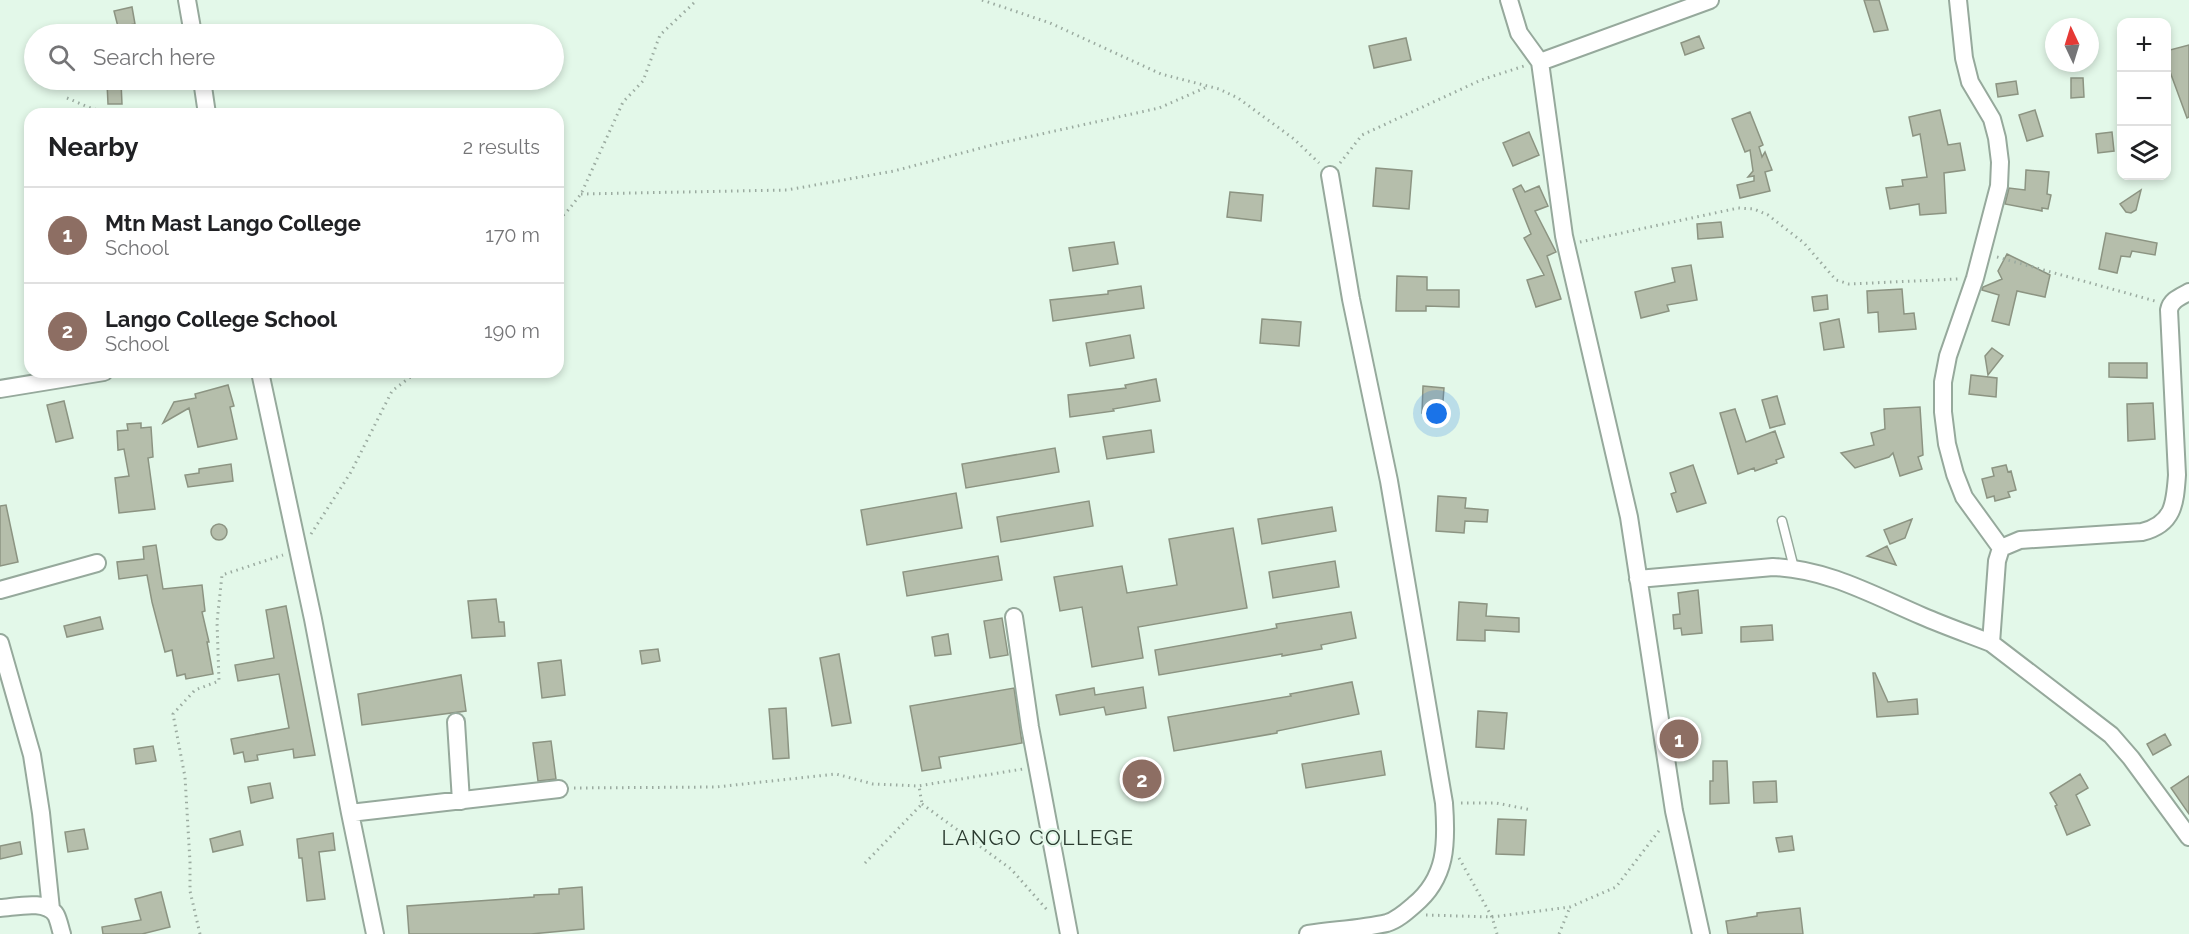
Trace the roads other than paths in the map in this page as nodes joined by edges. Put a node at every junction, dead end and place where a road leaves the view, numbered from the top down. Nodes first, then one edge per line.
1 (187, 0) edge
2 (1509, 0) edge
3 (1710, 0) edge
4 (1958, 0) edge
5 (1690, 3) edge
6 (191, 24) edge
7 (1540, 62) junction
8 (203, 90) edge
9 (206, 108) edge
10 (1330, 175) road end
11 (2189, 292) edge
12 (69, 378) edge
13 (261, 378) edge
14 (0, 390) edge
15 (2182, 499) edge
16 (1782, 521) dead end
17 (2001, 548) junction
18 (96, 563) dead end
19 (1794, 568) junction
20 (1638, 579) junction
21 (0, 590) edge
22 (1014, 617) dead end
23 (0, 643) edge
24 (1991, 643) junction
25 (456, 722) dead end
26 (559, 789) road end
27 (461, 801) junction
28 (350, 813) junction
29 (2189, 837) edge
30 (0, 908) edge
31 (51, 909) junction
32 (1067, 927) edge
33 (62, 934) edge
34 (375, 934) edge
35 (1308, 934) edge
36 (1701, 934) edge

1 - 6 street
2 - 7 street
3 - 5 street
4 - 17 street
5 - 7 street
7 - 20 street
8 - 9 street
10 - 35 street
11 - 15 street
12 - 14 street
13 - 28 street
15 - 17 street
16 - 19 lane
17 - 24 street
18 - 21 street
19 - 20 street
19 - 24 street
20 - 36 street
22 - 32 street
23 - 31 street
24 - 29 street
25 - 27 street
26 - 27 street
27 - 28 street
28 - 34 street
30 - 31 street
31 - 33 street

